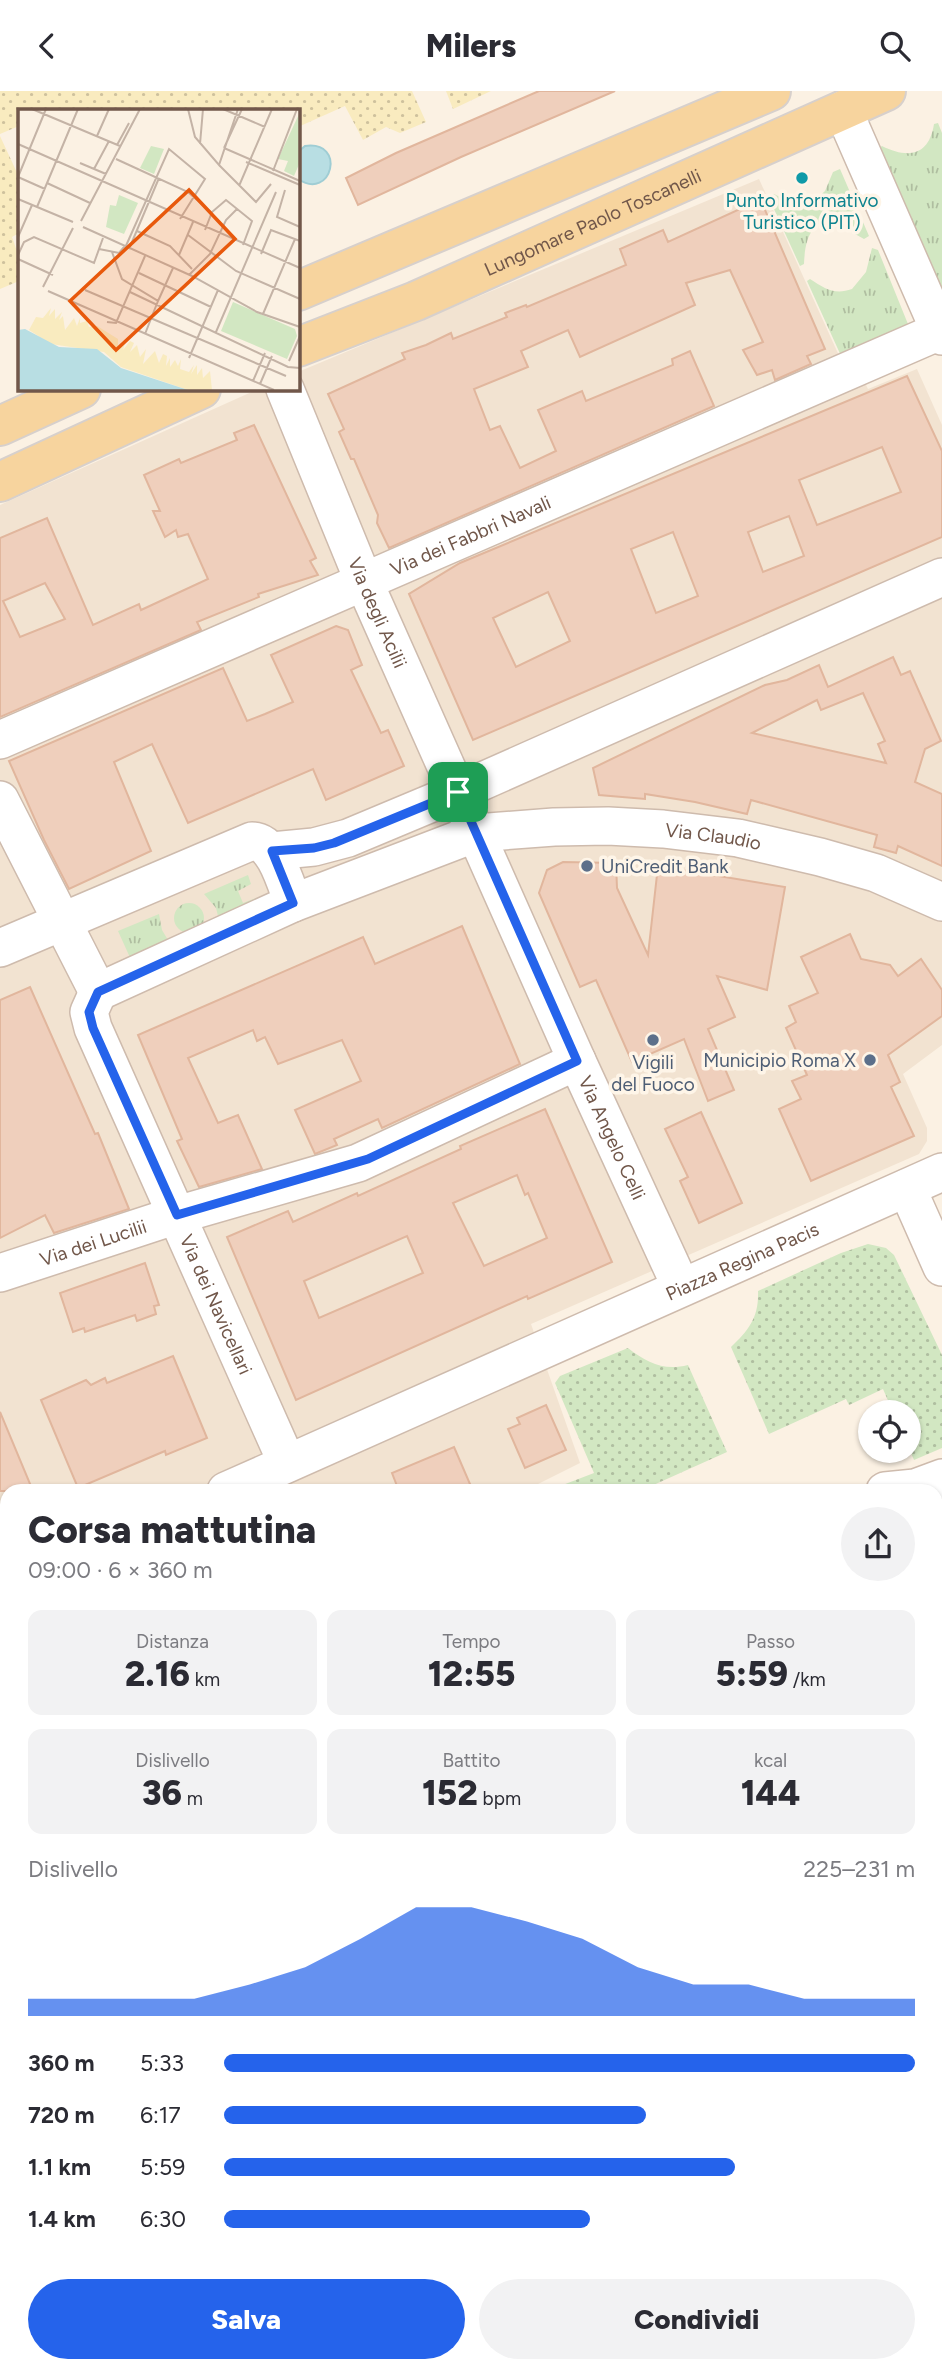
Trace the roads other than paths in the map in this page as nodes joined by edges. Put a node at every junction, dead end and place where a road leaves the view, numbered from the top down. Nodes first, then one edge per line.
1 (771, 91) edge
2 (886, 91) edge
3 (843, 110) junction
4 (364, 261) junction
5 (299, 291) edge
6 (299, 307) edge
7 (934, 335) edge
8 (299, 347) edge
9 (79, 390) edge
10 (199, 390) edge
11 (285, 390) edge
12 (0, 426) edge
13 (0, 482) edge
14 (942, 577) edge
15 (364, 582) junction
16 (0, 740) edge
17 (458, 792) junction
18 (0, 800) edge
19 (476, 833) junction
20 (272, 851) junction
21 (942, 902) edge
22 (293, 903) junction
23 (63, 921) junction
24 (0, 948) edge
25 (98, 992) junction
26 (577, 1061) junction
27 (942, 1172) edge
28 (906, 1188) junction
29 (177, 1215) junction
30 (942, 1267) edge
31 (0, 1273) edge
32 (681, 1287) junction
33 (288, 1463) junction
34 (242, 1484) edge

1 - 4 main road
2 - 3 main road, Lungomare Paolo Toscanelli
3 - 7 street
3 - 8 main road, Lungomare Paolo Toscanelli
4 - 5 main road
4 - 6 street
7 - 15 street, Via dei Fabbri Navali
9 - 12 main road
10 - 13 main road
11 - 15 street, Via degli Acilii
14 - 17 street
15 - 16 street, Via dei Fabbri Navali
15 - 17 street, Via degli Acilii
17 - 19 street, Via degli Acilii
17 - 20 street
18 - 23 street
19 - 21 street, Via Claudio
19 - 22 street, Via Claudio
19 - 26 street, Via Angelo Celli
20 - 22 street
20 - 23 street
22 - 25 street, Via Claudio
23 - 24 street
23 - 25 street
25 - 29 street, Via dei Navicellari
26 - 29 street, Via dei Lucilii
26 - 32 street, Via Angelo Celli
27 - 28 street, Piazza Regina Pacis
28 - 30 street
28 - 32 street, Piazza Regina Pacis
29 - 31 street, Via dei Lucilii
29 - 33 street, Via dei Navicellari
32 - 33 street, Piazza Regina Pacis
33 - 34 street, Piazza Regina Pacis

